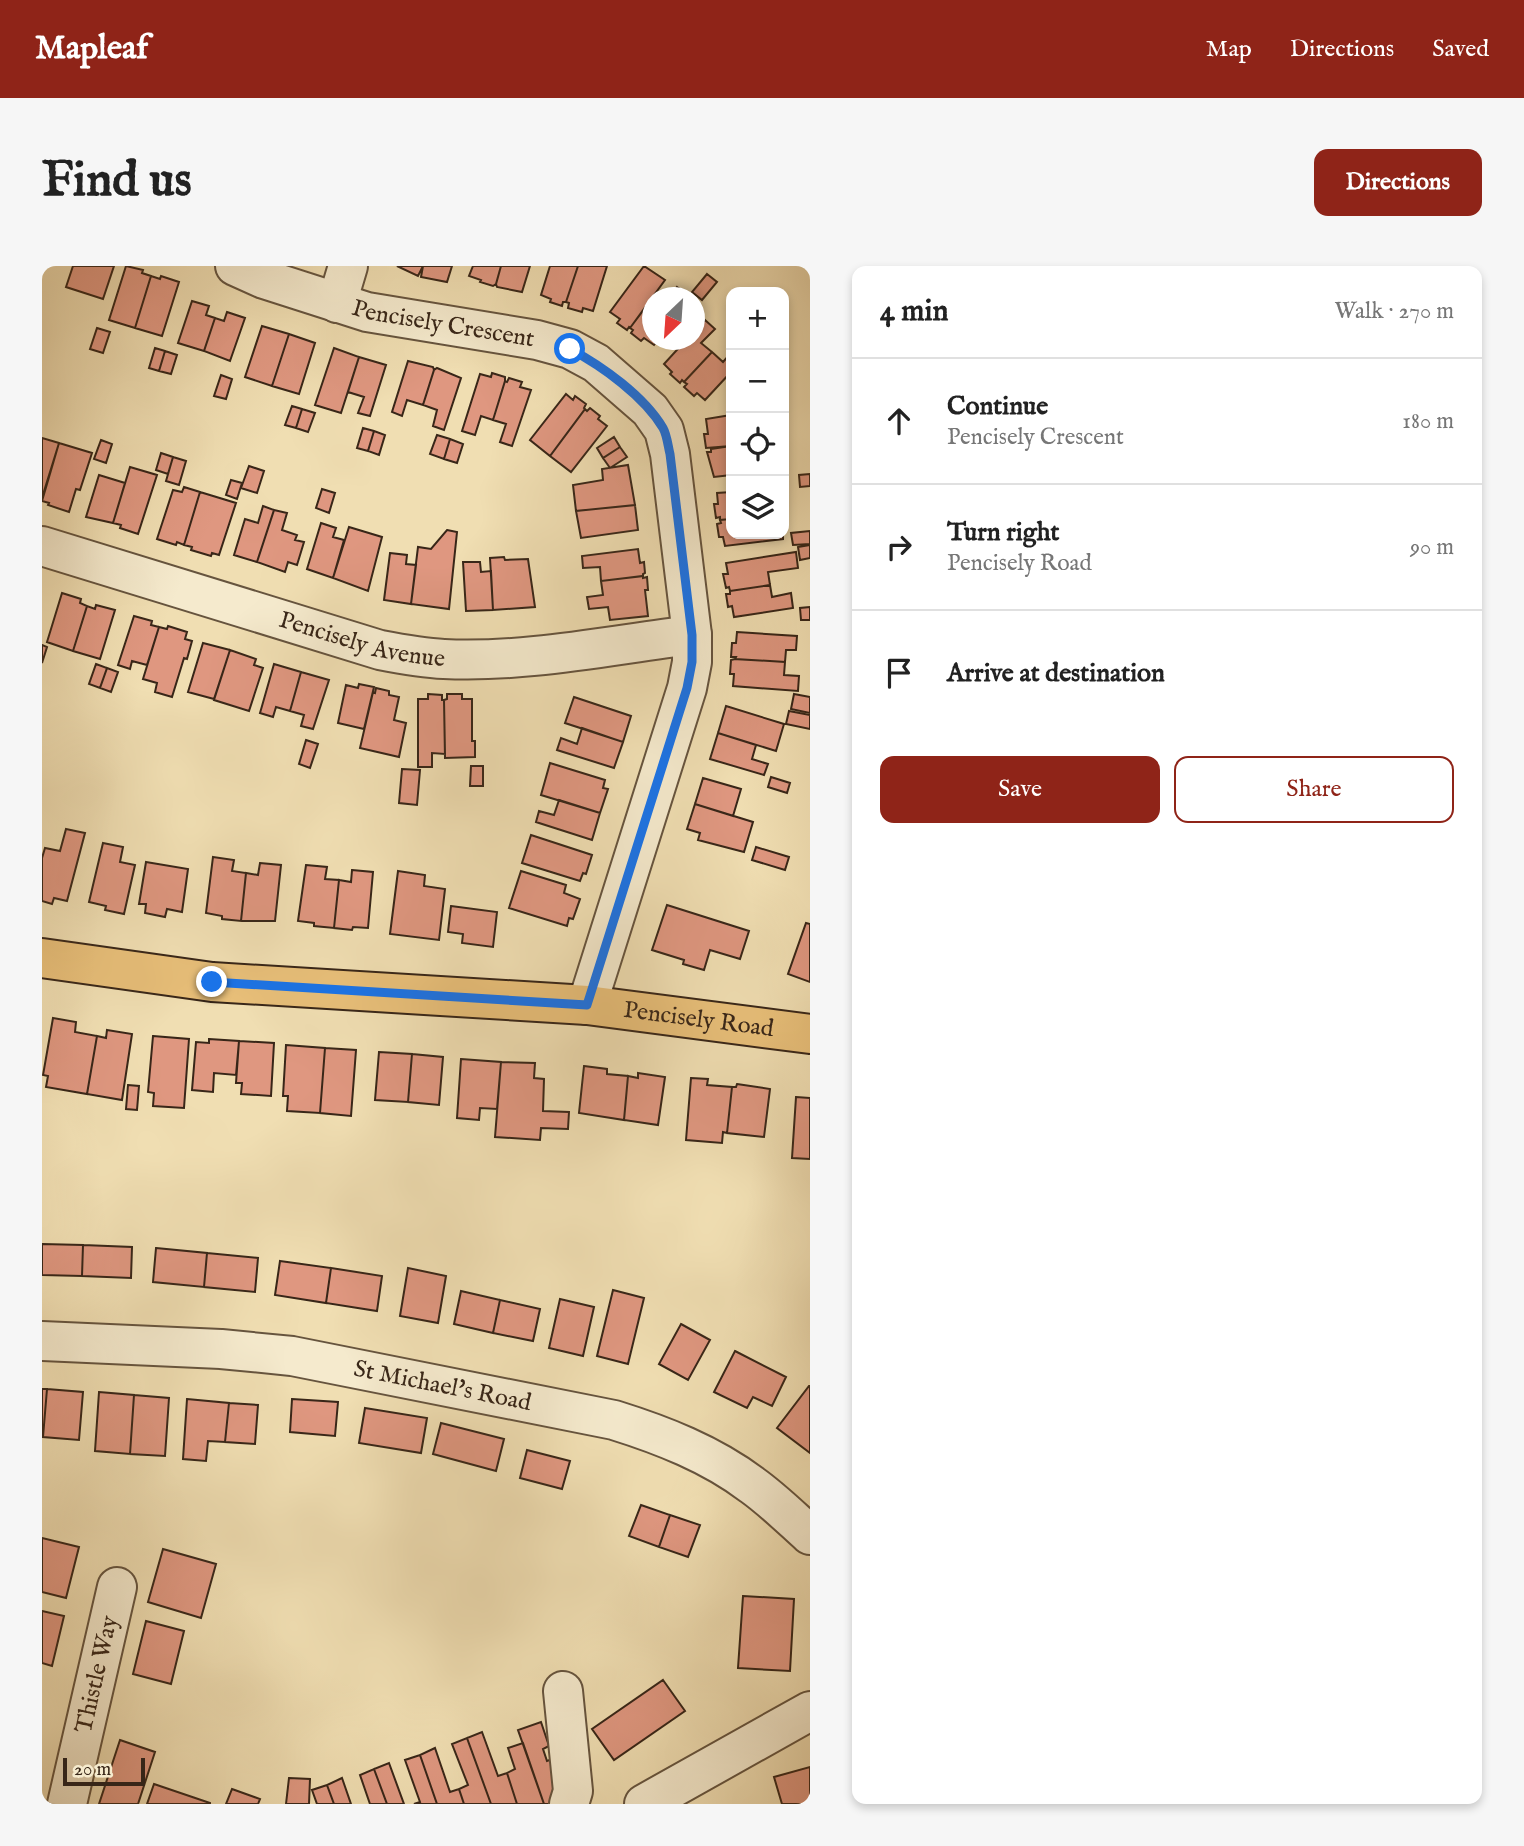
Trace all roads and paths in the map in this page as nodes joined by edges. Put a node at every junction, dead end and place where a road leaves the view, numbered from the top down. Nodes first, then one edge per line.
1 (235, 266) edge
2 (348, 266) edge
3 (337, 303) junction
4 (42, 546) edge
5 (692, 635) junction
6 (42, 958) edge
7 (587, 1005) junction
8 (810, 1034) edge
9 (42, 1340) edge
10 (810, 1535) edge
11 (117, 1587) dead end
12 (563, 1691) dead end
13 (810, 1711) edge
14 (67, 1804) edge
15 (569, 1804) edge
16 (644, 1804) edge

1 - 3 street, Pencisely Crescent
2 - 3 street
3 - 5 street, Pencisely Crescent
4 - 5 street, Pencisely Avenue
5 - 7 street, Pencisely Crescent
6 - 7 main road, Pencisely Road
7 - 8 main road, Pencisely Road
9 - 10 street, St Michael's Road
11 - 14 street, Thistle Way
12 - 15 street
13 - 16 street

